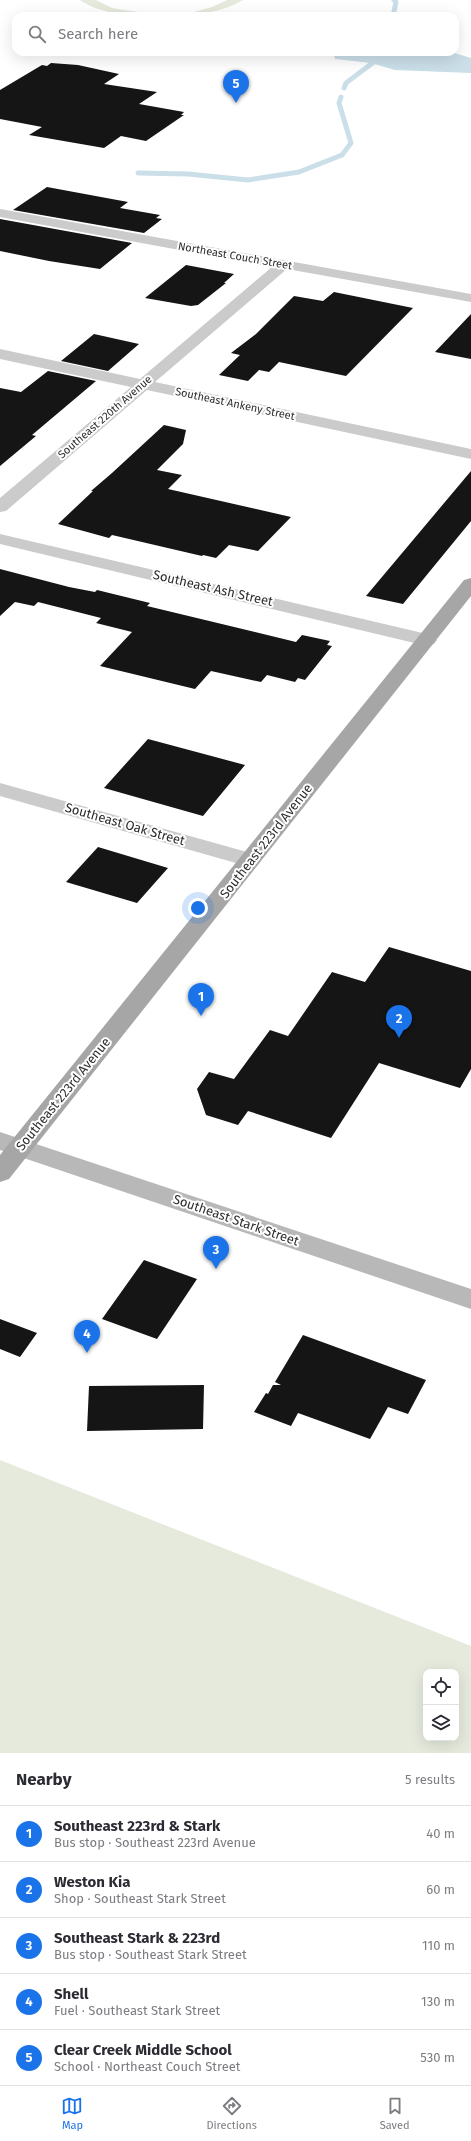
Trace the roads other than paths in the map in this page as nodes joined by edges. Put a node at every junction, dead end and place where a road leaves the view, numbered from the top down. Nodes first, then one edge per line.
1 (0, 213) edge
2 (283, 265) junction
3 (471, 298) edge
4 (0, 354) edge
5 (143, 384) junction
6 (471, 454) edge
7 (0, 507) edge
8 (0, 539) edge
9 (471, 584) edge
10 (426, 640) junction
11 (0, 789) edge
12 (250, 860) junction
13 (10, 1144) edge
14 (0, 1173) edge
15 (471, 1300) edge

1 - 2 street, Northeast Couch Street
2 - 3 street, Northeast Couch Street
2 - 5 street, Southeast 220th Avenue
4 - 5 street, Southeast Ankeny Street
5 - 6 street, Southeast Ankeny Street
5 - 7 street, Southeast 220th Avenue
8 - 10 street, Southeast Ash Street
9 - 10 main road, Southeast 223rd Avenue
10 - 12 main road, Southeast 223rd Avenue
11 - 12 street, Southeast Oak Street
12 - 13 main road, Southeast 223rd Avenue
13 - 14 main road, Southeast 223rd Avenue
13 - 15 main road, Southeast Stark Street

